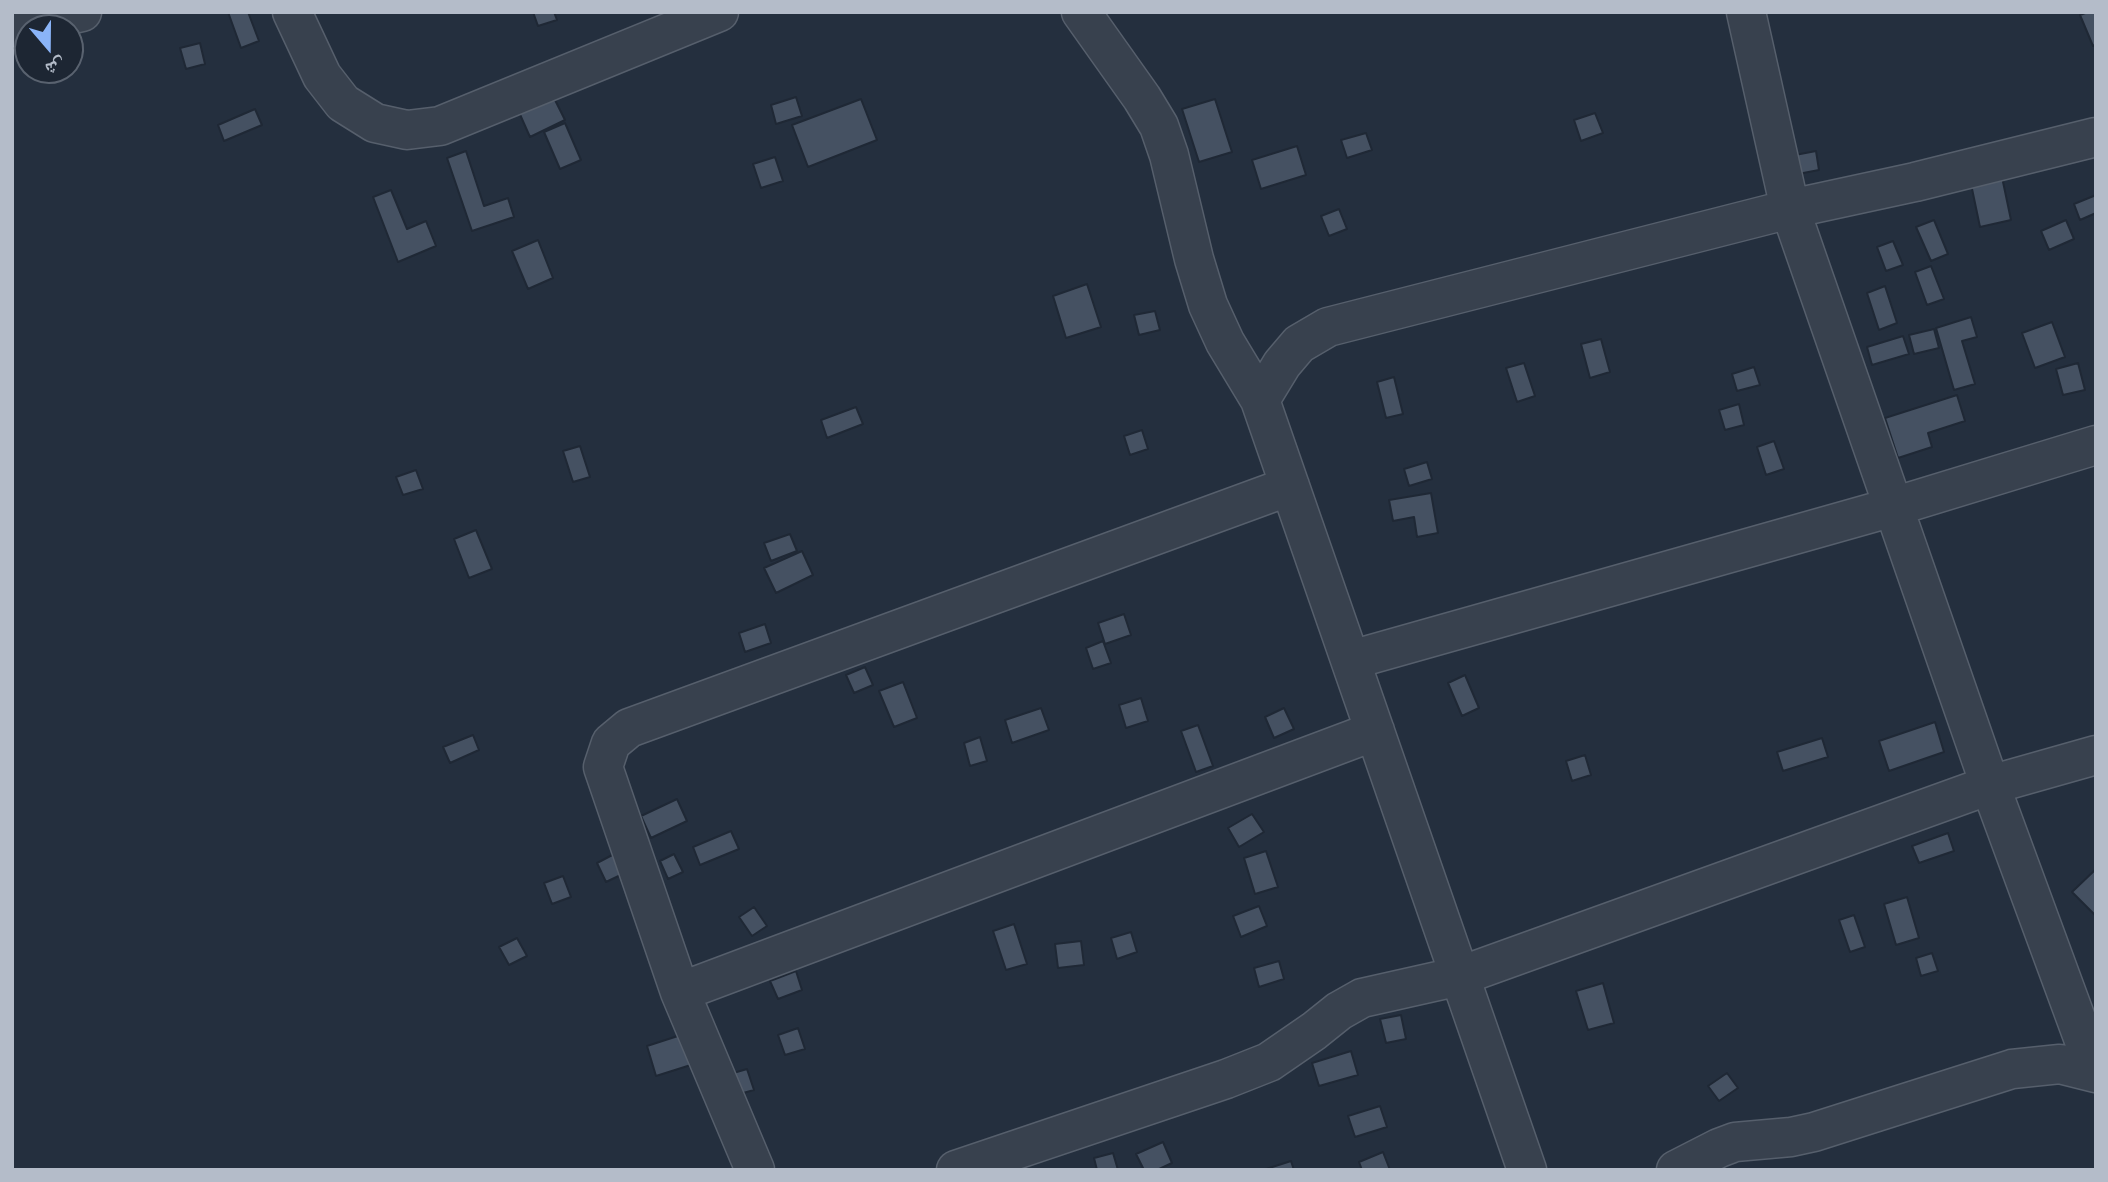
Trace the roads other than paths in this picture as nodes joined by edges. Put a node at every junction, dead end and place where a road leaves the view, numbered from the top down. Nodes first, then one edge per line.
1 (82, 12) edge
2 (292, 12) edge
3 (719, 12) edge
4 (1080, 12) edge
5 (1746, 12) edge
6 (12, 28) edge
7 (2096, 137) edge
8 (1790, 209) junction
9 (1260, 400) junction
10 (2096, 446) edge
11 (1290, 486) junction
12 (1893, 507) junction
13 (1351, 660) junction
14 (1375, 731) junction
15 (2096, 755) edge
16 (1990, 785) junction
17 (1460, 976) junction
18 (680, 992) junction
19 (2096, 1073) edge
20 (755, 1170) edge
21 (956, 1170) edge
22 (1527, 1170) edge
23 (1676, 1170) edge

1 - 6 street
2 - 3 street
4 - 9 street
5 - 8 street
7 - 8 street
8 - 9 street
8 - 12 street
9 - 11 street
10 - 12 street
11 - 13 street
11 - 18 street
12 - 13 street
12 - 16 street
13 - 14 street
14 - 17 street
14 - 18 street
15 - 16 street
16 - 17 street
16 - 19 street
17 - 21 street
17 - 22 street
18 - 20 street
19 - 23 street

